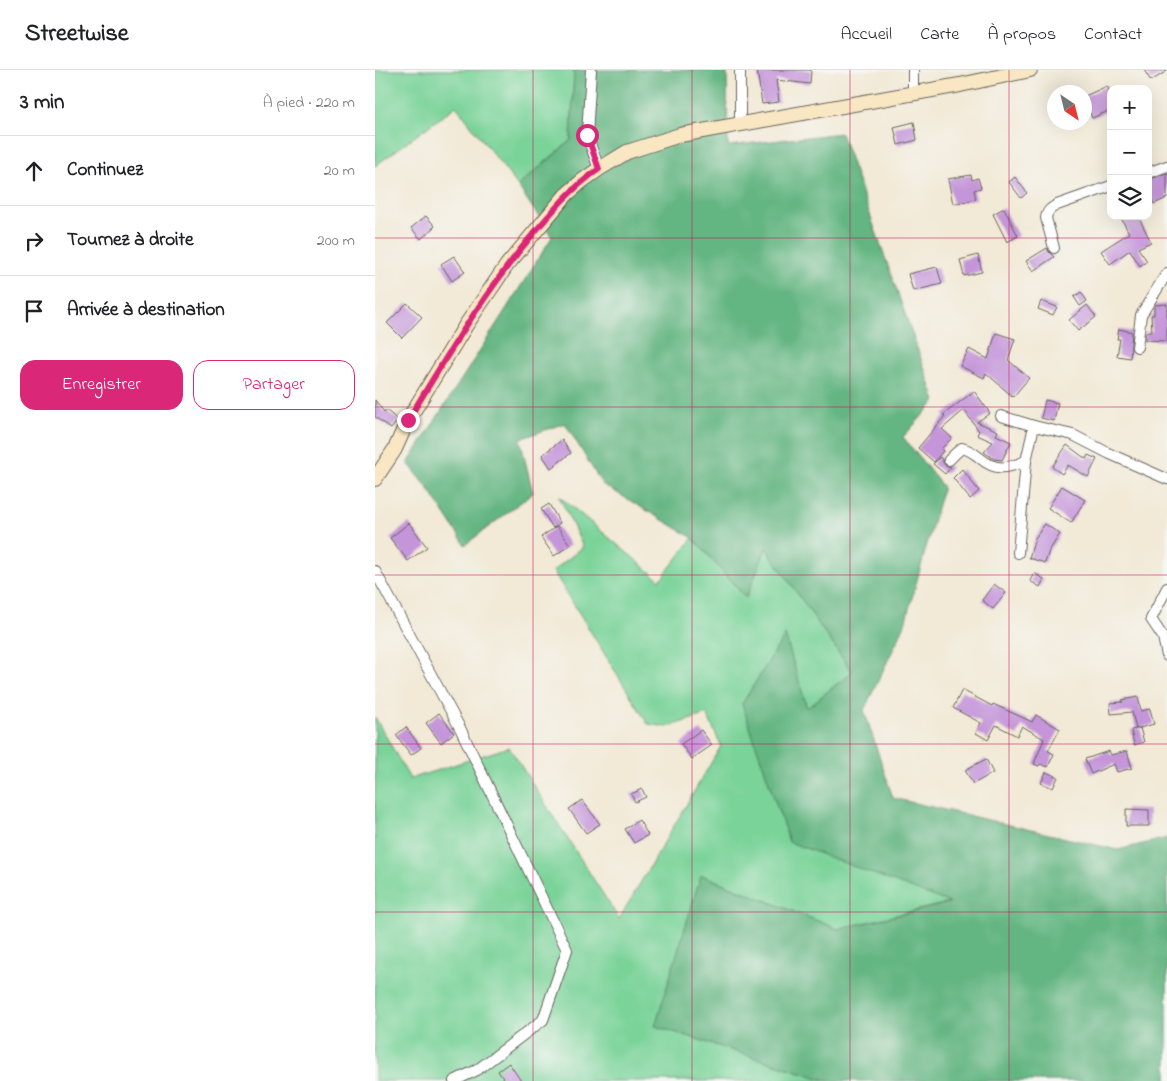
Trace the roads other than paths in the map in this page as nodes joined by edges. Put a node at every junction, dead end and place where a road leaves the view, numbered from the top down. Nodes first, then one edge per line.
1 (591, 70) edge
2 (740, 70) edge
3 (913, 70) edge
4 (1030, 70) edge
5 (913, 93) junction
6 (740, 123) junction
7 (1167, 166) edge
8 (599, 169) junction
9 (1152, 172) edge
10 (1107, 187) edge
11 (1054, 248) dead end
12 (1167, 273) edge
13 (1137, 347) dead end
14 (1001, 416) dead end
15 (1034, 426) junction
16 (949, 460) dead end
17 (1026, 461) junction
18 (375, 479) edge
19 (1167, 479) edge
20 (1018, 553) dead end
21 (375, 571) edge
22 (1167, 588) edge
23 (1167, 656) edge
24 (455, 1081) edge

1 - 8 street
2 - 6 street
3 - 5 street
4 - 5 street
5 - 6 street
6 - 8 street
7 - 9 street
8 - 18 street
10 - 11 street
12 - 13 street
14 - 15 street
15 - 17 street
15 - 19 street
16 - 17 street
17 - 20 street
21 - 24 street
22 - 23 street

